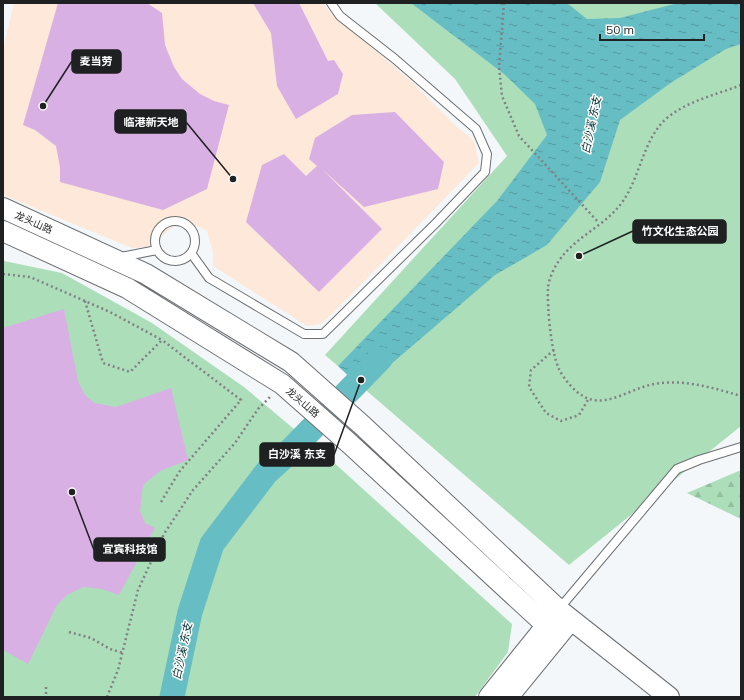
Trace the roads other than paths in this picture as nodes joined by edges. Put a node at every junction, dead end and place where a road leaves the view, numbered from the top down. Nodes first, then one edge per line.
1 (331, 3) edge
2 (3, 208) edge
3 (3, 231) edge
4 (157, 250) junction
5 (191, 253) junction
6 (113, 258) junction
7 (741, 447) edge
8 (559, 623) junction
9 (489, 697) edge
10 (508, 697) edge
11 (669, 697) edge

1 - 5 lane
2 - 6 street, 龙头山路
3 - 8 street, 龙头山路
4 - 5 lane
4 - 5 lane
4 - 6 lane
6 - 8 street, 龙头山路
7 - 8 lane
8 - 9 street
8 - 10 street
8 - 11 street

